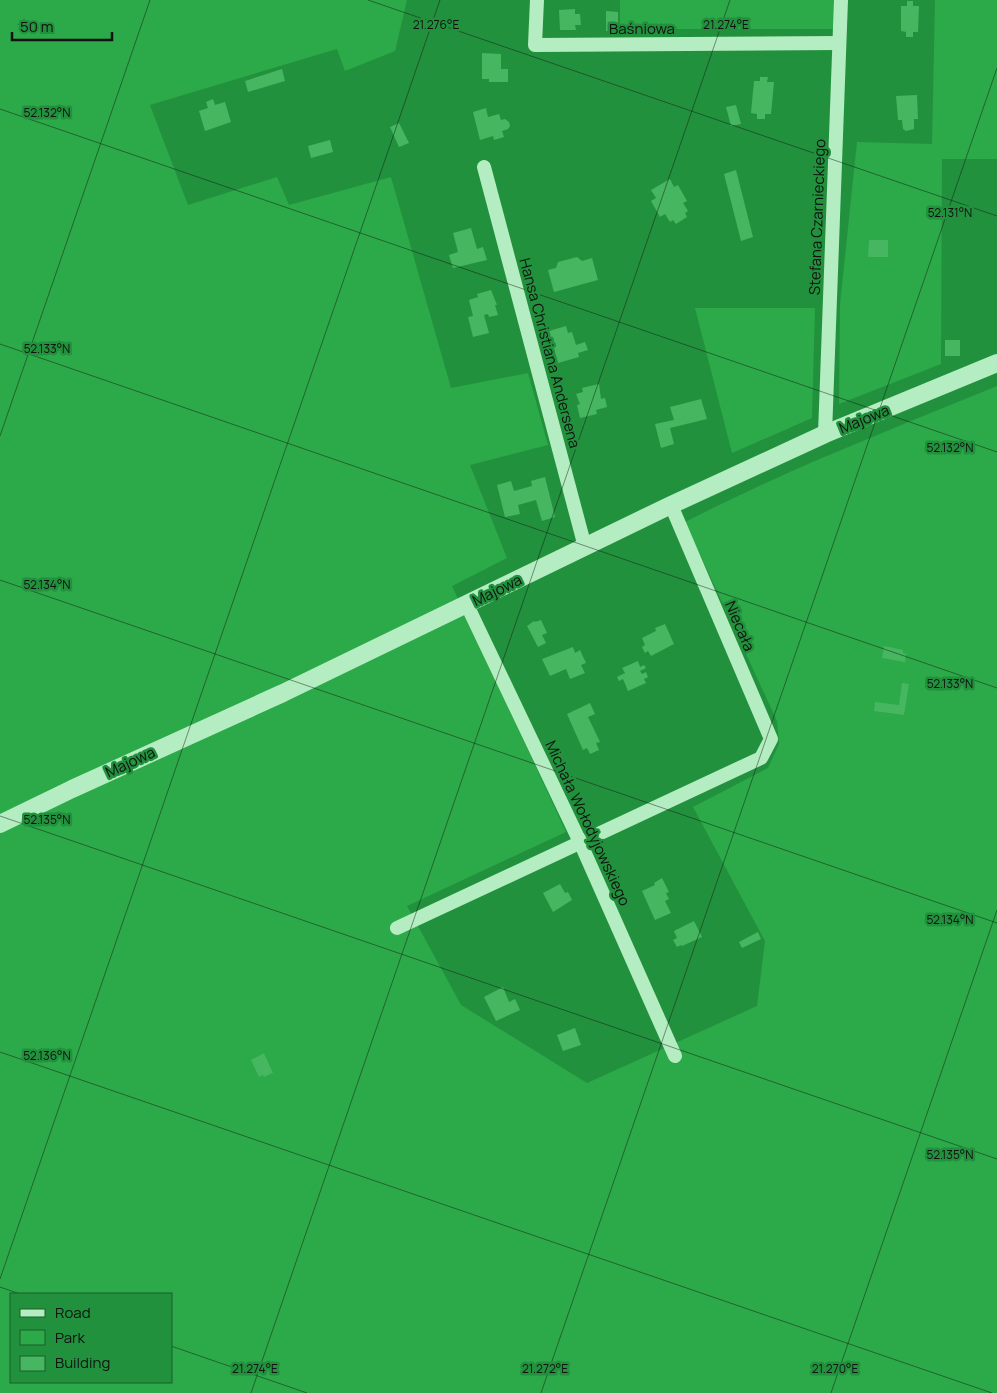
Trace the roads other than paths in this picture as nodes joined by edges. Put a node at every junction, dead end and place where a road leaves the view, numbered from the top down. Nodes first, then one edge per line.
1 (537, 0) edge
2 (841, 0) edge
3 (839, 43) junction
4 (484, 167) dead end
5 (997, 364) edge
6 (825, 434) junction
7 (671, 505) junction
8 (585, 547) junction
9 (467, 605) junction
10 (0, 824) edge
11 (580, 842) junction
12 (397, 928) dead end
13 (675, 1056) dead end

1 - 3 street, Baśniowa
2 - 3 street, Stefana Czarnieckiego
3 - 6 street, Stefana Czarnieckiego
4 - 8 street, Hansa Christiana Andersena
5 - 6 street, Majowa
6 - 7 street, Majowa
7 - 8 street, Majowa
7 - 11 street, Niecała
8 - 9 street, Majowa
9 - 10 street, Majowa
9 - 11 street, Michała Wołodyjowskiego
11 - 12 street
11 - 13 street, Michała Wołodyjowskiego

